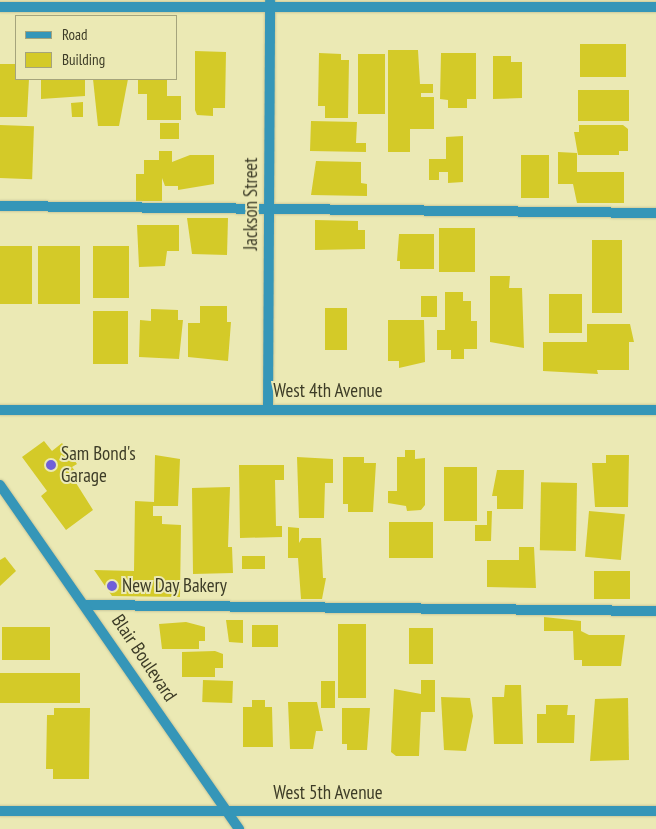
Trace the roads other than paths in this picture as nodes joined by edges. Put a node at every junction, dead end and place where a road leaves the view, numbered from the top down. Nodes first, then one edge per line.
1 (270, 3) edge
2 (0, 6) edge
3 (656, 7) edge
4 (0, 206) edge
5 (269, 209) junction
6 (656, 213) edge
7 (268, 408) junction
8 (0, 410) edge
9 (656, 410) edge
10 (0, 485) edge
11 (86, 605) junction
12 (656, 611) edge
13 (0, 811) edge
14 (226, 811) junction
15 (656, 811) edge
16 (239, 829) edge

1 - 2 street
1 - 3 street
1 - 5 street, Jackson Street
4 - 5 street
5 - 6 street
5 - 7 street, Jackson Street
7 - 8 street, West 4th Avenue
7 - 9 street, West 4th Avenue
10 - 11 street, Blair Boulevard
11 - 12 street
11 - 14 street, Blair Boulevard
13 - 14 street, West 5th Avenue
14 - 15 street, West 5th Avenue
14 - 16 street, Blair Boulevard

